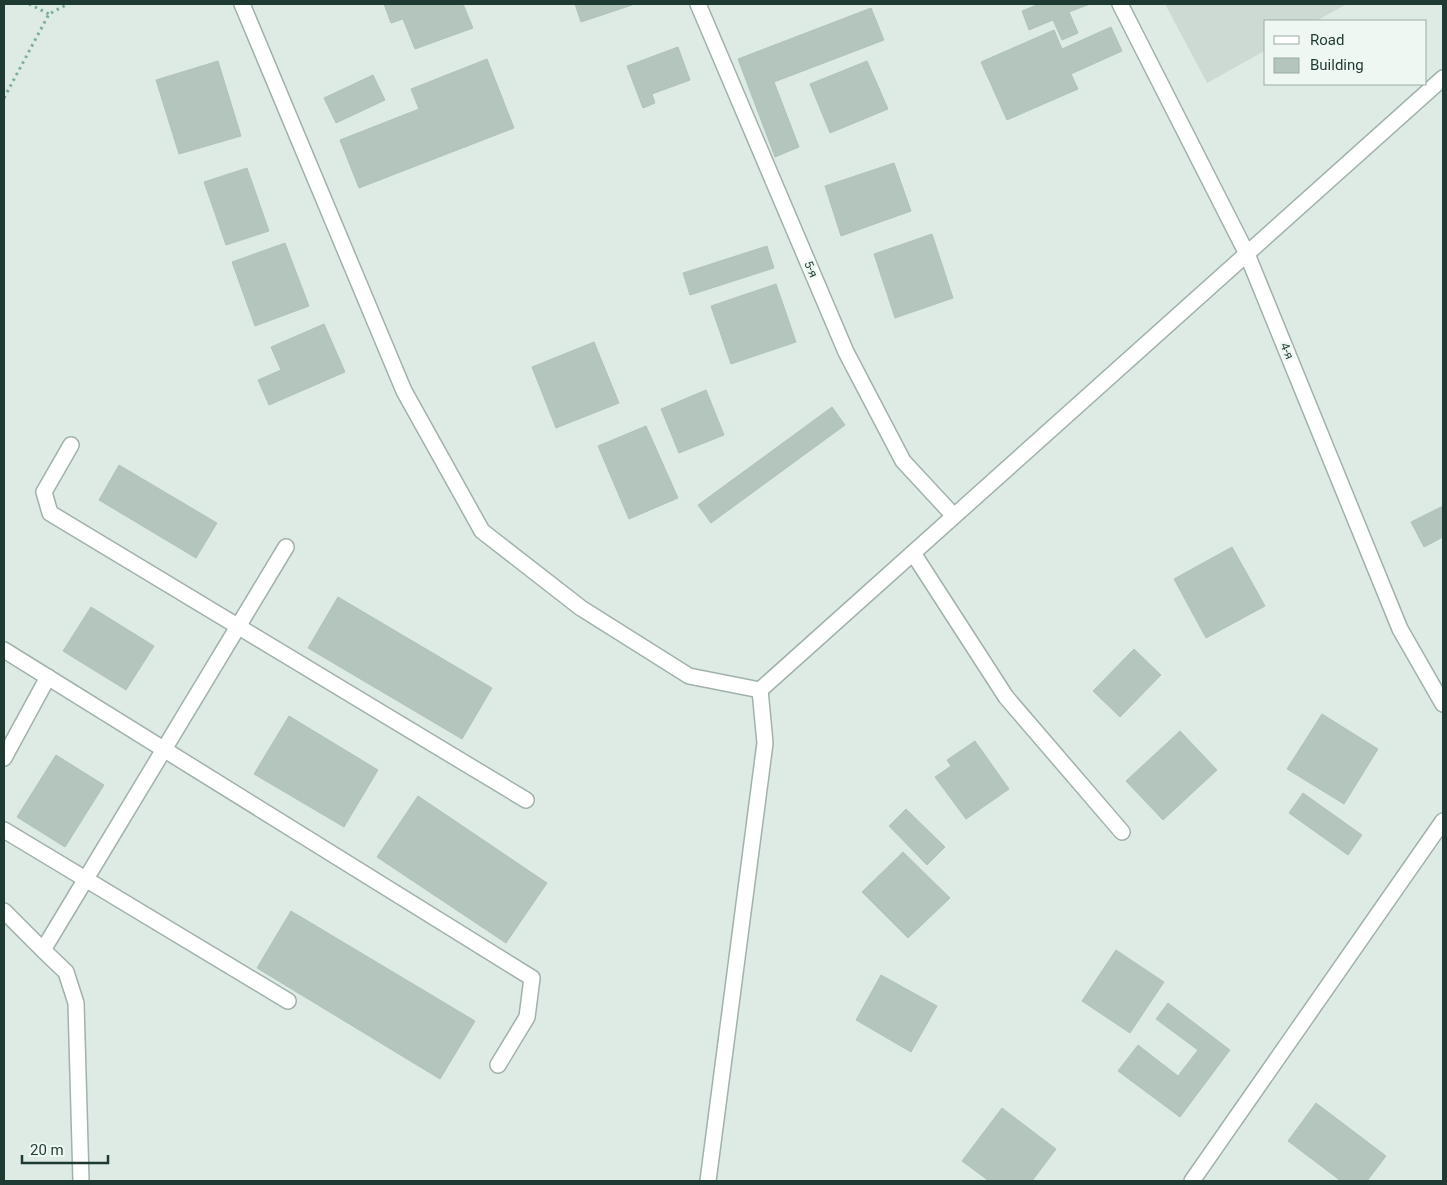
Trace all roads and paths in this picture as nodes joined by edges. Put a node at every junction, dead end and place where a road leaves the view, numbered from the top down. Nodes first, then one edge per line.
1 (29, 4) edge
2 (68, 4) edge
3 (242, 4) edge
4 (698, 4) edge
5 (1120, 4) edge
6 (49, 14) junction
7 (1443, 78) edge
8 (4, 98) edge
9 (1247, 254) junction
10 (71, 445) dead end
11 (954, 516) junction
12 (286, 547) dead end
13 (913, 553) junction
14 (238, 626) junction
15 (4, 650) edge
16 (48, 678) junction
17 (760, 690) junction
18 (1443, 704) edge
19 (163, 749) junction
20 (4, 758) edge
21 (526, 800) dead end
22 (1443, 821) edge
23 (4, 830) edge
24 (1122, 832) dead end
25 (85, 879) junction
26 (4, 911) edge
27 (43, 950) junction
28 (288, 1001) dead end
29 (498, 1065) dead end
30 (81, 1181) edge
31 (708, 1181) edge
32 (1192, 1181) edge

1 - 6 path
2 - 6 path
3 - 17 street
4 - 11 street, 5-я
5 - 9 street, 4-я
6 - 8 path
7 - 9 street
9 - 11 street
9 - 18 street, 4-я
10 - 14 street
11 - 13 street
12 - 14 street
13 - 17 street
13 - 24 street
14 - 19 street
14 - 21 street
15 - 16 street
16 - 19 street
16 - 20 street
17 - 31 street
19 - 25 street
19 - 29 street
22 - 32 street
23 - 25 street
25 - 27 street
25 - 28 street
26 - 27 street
27 - 30 street

